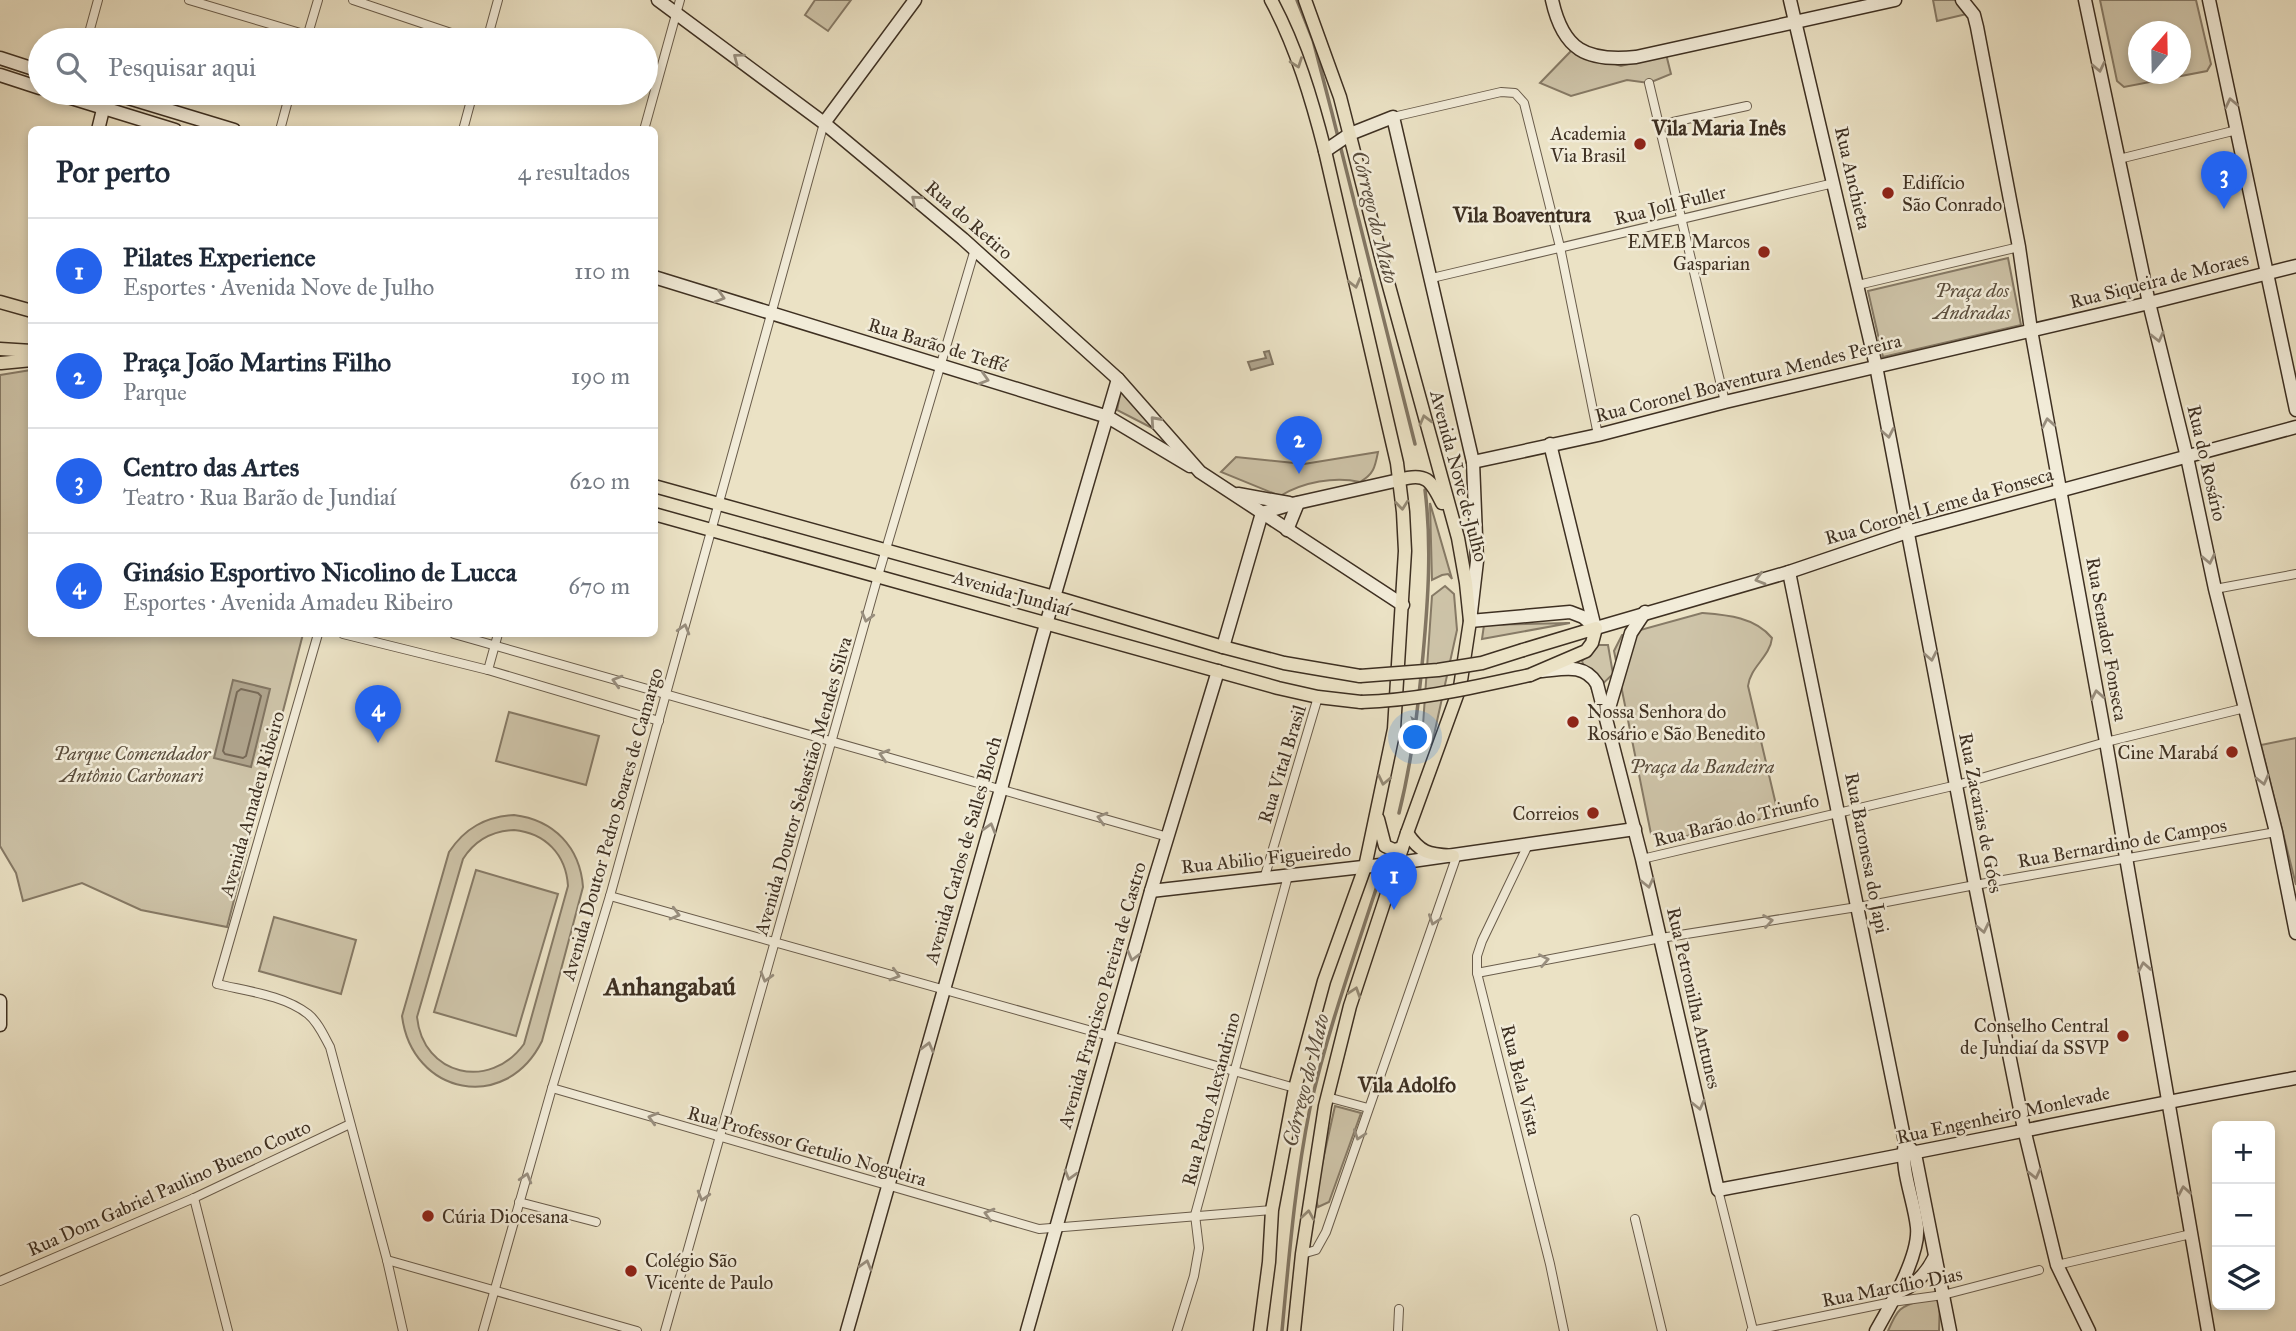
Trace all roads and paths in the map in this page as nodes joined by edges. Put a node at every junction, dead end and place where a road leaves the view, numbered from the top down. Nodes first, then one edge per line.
1 (98, 0) edge
2 (189, 0) edge
3 (318, 0) edge
4 (353, 0) edge
5 (498, 0) edge
6 (658, 0) edge
7 (915, 0) edge
8 (1271, 0) edge
9 (1305, 0) edge
10 (1790, 0) edge
11 (1895, 0) edge
12 (1962, 0) edge
13 (2085, 0) edge
14 (2209, 0) edge
15 (1550, 1) edge
16 (678, 6) edge
17 (1795, 23) junction
18 (90, 28) edge
19 (276, 28) edge
20 (310, 28) edge
21 (436, 28) edge
22 (490, 28) edge
23 (0, 58) edge
24 (28, 67) edge
25 (0, 75) edge
26 (658, 79) edge
27 (1649, 83) dead end
28 (28, 84) edge
29 (94, 105) edge
30 (105, 105) edge
31 (150, 105) edge
32 (287, 105) edge
33 (470, 105) edge
34 (651, 105) edge
35 (1748, 106) dead end
36 (104, 108) junction
37 (1394, 117) junction
38 (824, 123) junction
39 (1659, 125) junction
40 (99, 126) edge
41 (162, 126) edge
42 (221, 126) edge
43 (281, 126) edge
44 (464, 126) edge
45 (645, 126) edge
46 (2237, 130) junction
47 (1349, 134) junction
48 (1330, 148) junction
49 (2119, 159) junction
50 (1834, 183) junction
51 (1681, 218) junction
52 (1560, 247) junction
53 (2019, 247) junction
54 (975, 249) junction
55 (2296, 266) edge
56 (2267, 273) junction
57 (658, 278) edge
58 (1432, 278) junction
59 (1858, 285) junction
60 (0, 302) edge
61 (2149, 303) junction
62 (28, 310) edge
63 (773, 313) junction
64 (2031, 330) junction
65 (0, 349) edge
66 (28, 351) edge
67 (28, 351) edge
68 (1, 364) edge
69 (939, 365) junction
70 (1876, 366) junction
71 (1118, 379) junction
72 (1724, 402) junction
73 (2296, 410) edge
74 (1108, 416) junction
75 (2296, 427) edge
76 (1598, 435) junction
77 (1550, 444) junction
78 (2187, 457) junction
79 (1473, 462) junction
80 (1200, 472) junction
81 (1399, 480) junction
82 (658, 487) edge
83 (2060, 490) junction
84 (1234, 493) junction
85 (1295, 503) junction
86 (718, 504) junction
87 (1262, 513) junction
88 (658, 515) edge
89 (1287, 530) junction
90 (711, 531) junction
91 (1907, 531) junction
92 (1458, 538) junction
93 (886, 551) junction
94 (1788, 572) junction
95 (2296, 574) edge
96 (878, 576) junction
97 (2215, 589) junction
98 (1054, 597) junction
99 (1403, 605) junction
100 (1646, 612) junction
101 (1470, 621) junction
102 (1046, 622) junction
103 (1596, 628) junction
104 (317, 637) edge
105 (355, 637) edge
106 (465, 637) edge
107 (497, 637) edge
108 (495, 645) junction
109 (1223, 647) junction
110 (488, 670) junction
111 (1218, 671) junction
112 (1536, 673) junction
113 (666, 695) junction
114 (1318, 698) junction
115 (2245, 708) junction
116 (1607, 716) junction
117 (659, 720) junction
118 (833, 741) junction
119 (2106, 742) junction
120 (1957, 785) junction
121 (1001, 789) junction
122 (1377, 811) junction
123 (1839, 812) junction
124 (1635, 829) junction
125 (2276, 832) junction
126 (1407, 833) junction
127 (1168, 837) junction
128 (1528, 845) junction
129 (1402, 848) junction
130 (1455, 856) junction
131 (1642, 859) junction
132 (2125, 859) junction
133 (1398, 863) junction
134 (1365, 867) junction
135 (1288, 876) junction
136 (1264, 879) junction
137 (1975, 885) junction
138 (1151, 891) junction
139 (610, 896) junction
140 (1857, 907) junction
141 (2296, 933) edge
142 (1661, 938) junction
143 (776, 942) junction
144 (1477, 973) junction
145 (944, 988) junction
146 (0, 1001) edge
147 (0, 1025) edge
148 (1111, 1036) junction
149 (1234, 1072) junction
150 (2296, 1078) edge
151 (552, 1088) junction
152 (1294, 1088) junction
153 (1327, 1097) junction
154 (2168, 1101) junction
155 (1368, 1108) junction
156 (350, 1124) junction
157 (2024, 1129) junction
158 (719, 1138) junction
159 (1909, 1155) junction
160 (889, 1186) junction
161 (1718, 1190) junction
162 (194, 1198) junction
163 (519, 1202) junction
164 (1272, 1210) junction
165 (1195, 1215) junction
166 (1635, 1219) dead end
167 (596, 1222) dead end
168 (1055, 1228) junction
169 (2191, 1234) junction
170 (1303, 1254) junction
171 (1934, 1258) junction
172 (387, 1260) junction
173 (2057, 1265) junction
174 (2039, 1270) dead end
175 (0, 1280) edge
176 (494, 1290) junction
177 (1943, 1295) junction
178 (1895, 1297) junction
179 (1399, 1309) dead end
180 (228, 1331) edge
181 (403, 1331) edge
182 (483, 1331) edge
183 (638, 1331) edge
184 (665, 1331) edge
185 (847, 1331) edge
186 (1027, 1331) edge
187 (1177, 1331) edge
188 (1260, 1331) edge
189 (1294, 1331) edge
190 (1398, 1331) edge
191 (1564, 1331) edge
192 (1662, 1331) edge
193 (1752, 1331) edge
194 (1876, 1331) edge
195 (1950, 1331) edge
196 (2089, 1331) edge
197 (2208, 1331) edge

1 - 18 street
2 - 19 street
3 - 20 street
4 - 21 street
5 - 22 street
6 - 16 street, Rua do Retiro
7 - 38 street
8 -> 48 main road
9 - 47 main road, Avenida Nove de Julho
10 - 17 street, Rua Anchieta
11 - 17 street
12 - 53 street, Rua Senador Fonseca
13 -> 49 street, Rua do Rosário
46 -> 14 street
15 - 17 street
16 - 26 street
38 -> 16 street, Rua do Retiro
17 - 50 street, Rua Anchieta
23 - 24 street
25 - 28 street
27 - 39 street
29 - 36 street
30 - 36 street
31 - 42 street
32 - 43 street
33 - 44 street
34 - 45 street
35 - 39 street
36 - 40 street
36 - 41 street
37 - 47 street
37 - 52 street
37 - 58 street
54 -> 38 street, Rua do Retiro
38 - 63 street, Avenida Doutor Pedro Soares de Camargo
39 - 51 street
46 - 49 street
46 - 56 street
47 - 48 street
92 -> 47 main road, Avenida Nove de Julho
48 -> 81 main road
49 - 61 street, Rua do Rosário
50 - 51 street, Rua Joll Fuller
50 - 59 street, Rua Anchieta
51 - 52 street, Rua Joll Fuller
51 - 72 street
52 - 58 street, Rua Joll Fuller
52 - 76 street
53 - 59 street
53 - 64 street, Rua Senador Fonseca
54 - 69 street, Avenida Doutor Sebastião Mendes Silva
54 - 71 street, Rua do Retiro
55 - 56 street, Rua Siqueira de Moraes
56 - 61 street, Rua Siqueira de Moraes
56 - 73 street
57 -> 63 street, Rua Barão de Teffé
58 - 79 street
59 - 70 street, Rua Anchieta
60 - 62 main road
61 - 64 street, Rua Siqueira de Moraes
61 -> 78 street, Rua do Rosário
63 - 69 street, Rua Barão de Teffé
63 - 86 street, Avenida Doutor Pedro Soares de Camargo
64 - 70 street, Rua Coronel Boaventura Mendes Pereira
83 -> 64 street, Rua Senador Fonseca
65 - 66 main road
67 - 68 street
69 -> 74 street, Rua Barão de Teffé
69 - 93 street, Avenida Doutor Sebastião Mendes Silva
70 - 72 street, Rua Coronel Boaventura Mendes Pereira
70 -> 91 street, Rua Zacarias de Góes
71 - 74 street, Avenida Carlos de Salles Bloch
80 -> 71 street, Rua do Retiro
72 - 76 street, Rua Coronel Boaventura Mendes Pereira
74 - 80 street, Rua Barão de Teffé
74 - 98 street, Avenida Carlos de Salles Bloch
75 - 78 street, Rua Coronel Leme da Fonseca
76 - 77 street, Rua Coronel Boaventura Mendes Pereira
77 - 79 street, Rua Coronel Boaventura Mendes Pereira
77 - 103 street
78 - 83 street, Rua Coronel Leme da Fonseca
78 -> 97 street, Rua do Rosário
79 - 101 street
80 - 84 street, Rua do Retiro
81 - 85 street
81 - 92 main road
81 -> 99 main road
82 - 86 main road, Avenida Jundiaí
83 - 91 street, Rua Coronel Leme da Fonseca
119 -> 83 street, Rua Senador Fonseca
84 - 85 street, Rua do Retiro
84 - 87 street, Rua do Retiro
85 - 87 street
85 - 89 street
86 - 90 street, Avenida Doutor Pedro Soares de Camargo
86 - 93 main road, Avenida Jundiaí
87 - 89 street, Rua do Retiro
87 - 109 street
88 - 90 main road, Avenida Jundiaí
89 - 99 street, Rua do Retiro
90 - 96 main road, Avenida Jundiaí
113 -> 90 street, Avenida Doutor Pedro Soares de Camargo
91 - 94 street, Rua Coronel Leme da Fonseca
91 -> 120 street, Rua Zacarias de Góes
92 - 101 main road, Avenida Nove de Julho
93 - 96 street, Avenida Doutor Sebastião Mendes Silva
93 - 98 main road, Avenida Jundiaí
94 -> 100 street, Rua Coronel Leme da Fonseca
94 - 123 street, Rua Baronesa do Japi
95 - 97 street
96 - 102 main road, Avenida Jundiaí
96 -> 118 street, Avenida Doutor Sebastião Mendes Silva
97 - 115 street, Rua do Rosário
98 - 102 street, Avenida Carlos de Salles Bloch
98 - 109 main road, Avenida Jundiaí
99 -> 122 main road
100 - 103 street, Rua Coronel Leme da Fonseca
100 - 116 street
101 - 103 street
101 - 126 main road, Avenida Nove de Julho
102 - 111 main road, Avenida Jundiaí
102 - 121 street, Avenida Carlos de Salles Bloch
103 - 109 main road, Avenida Jundiaí, bridge
103 - 112 main road, Avenida Jundiaí
104 - 156 street, Avenida Amadeu Ribeiro
105 - 110 street
106 - 108 street
107 - 108 street
108 - 110 street
113 -> 108 street
110 - 117 street
111 - 114 main road, Avenida Jundiaí
111 - 127 street, Avenida Francisco Pereira de Castro
112 - 114 main road, Avenida Jundiaí, bridge
112 - 116 street, Rua Petronilha Antunes
113 - 117 street, Avenida Doutor Pedro Soares de Camargo
113 - 118 street
114 - 136 street, Rua Vital Brasil
115 - 119 street, Rua Barão do Triunfo
115 -> 125 street, Rua do Rosário
116 - 124 street, Rua Petronilha Antunes
117 - 139 street, Avenida Doutor Pedro Soares de Camargo
121 -> 118 street
118 - 143 street, Avenida Doutor Sebastião Mendes Silva
119 - 120 street, Rua Barão do Triunfo
119 - 132 street, Rua Senador Fonseca
120 - 123 street, Rua Barão do Triunfo
120 - 137 street, Rua Zacarias de Góes
127 -> 121 street
145 -> 121 street, Avenida Carlos de Salles Bloch
122 - 129 main road
122 - 134 main road
123 - 131 street, Rua Barão do Triunfo
123 - 140 street, Rua Baronesa do Japi
124 - 128 street, Rua Abilio Figueiredo
124 - 131 street, Rua Petronilha Antunes
125 - 132 street, Rua Bernardino de Campos
125 - 141 street, Rua do Rosário
126 - 129 main road, Avenida Nove de Julho
126 - 130 main road
127 - 138 street, Avenida Francisco Pereira de Castro
128 - 130 street, Rua Abilio Figueiredo
128 - 144 street, Rua Bela Vista
129 - 133 main road, Avenida Nove de Julho
130 - 133 street, Rua Abilio Figueiredo
130 -> 155 street
131 -> 142 street, Rua Petronilha Antunes
132 - 137 street, Rua Bernardino de Campos
154 -> 132 street, Rua Senador Fonseca
133 - 134 street, Rua Abilio Figueiredo
153 -> 133 main road, Avenida Nove de Julho
134 - 135 street, Rua Abilio Figueiredo
134 - 152 main road
135 - 136 street, Rua Abilio Figueiredo
135 - 149 street, Rua Pedro Alexandrino
136 - 138 street, Rua Abilio Figueiredo
137 - 140 street, Rua Bernardino de Campos
137 -> 157 street, Rua Zacarias de Góes
138 -> 148 street, Avenida Francisco Pereira de Castro
139 -> 143 street
139 - 151 street, Avenida Doutor Pedro Soares de Camargo
142 -> 140 street, Rua Bernardino de Campos
140 - 159 street, Rua Baronesa do Japi
144 -> 142 street, Rua Bernardino de Campos
142 -> 161 street, Rua Petronilha Antunes
143 -> 145 street
143 -> 158 street, Avenida Doutor Sebastião Mendes Silva
144 - 191 street, Rua Bela Vista
145 - 148 street
160 -> 145 street, Avenida Carlos de Salles Bloch
146 - 147 street
148 - 149 street
148 -> 168 street, Avenida Francisco Pereira de Castro
149 - 152 street
149 - 165 street, Rua Pedro Alexandrino
150 - 154 street, Rua Engenheiro Monlevade
158 -> 151 street, Rua Professor Getulio Nogueira
163 -> 151 street, Avenida Doutor Pedro Soares de Camargo
152 - 164 main road
153 - 155 street
170 -> 153 main road, Avenida Nove de Julho
154 - 157 street, Rua Engenheiro Monlevade
169 -> 154 street, Rua Senador Fonseca
155 -> 170 street
156 - 162 street, Rua Dom Gabriel Paulino Bueno Couto
156 - 172 street
157 - 159 street, Rua Engenheiro Monlevade
157 -> 173 street, Rua Zacarias de Góes
158 - 160 street, Rua Professor Getulio Nogueira
158 -> 184 street, Avenida Doutor Sebastião Mendes Silva
159 - 161 street, Rua Engenheiro Monlevade
159 - 171 street, Rua Baronesa do Japi
159 - 178 street, Rua Baronesa do Japi
168 -> 160 street, Rua Professor Getulio Nogueira
185 -> 160 street, Avenida Carlos de Salles Bloch
161 - 193 street, Rua Petronilha Antunes
162 - 175 street, Rua Dom Gabriel Paulino Bueno Couto
162 - 180 street
163 - 167 street
163 - 176 street, Avenida Doutor Pedro Soares de Camargo
164 - 165 street, Rua Professor Getulio Nogueira
164 - 188 main road
165 - 168 street, Rua Professor Getulio Nogueira
165 - 187 street, Rua Pedro Alexandrino
166 - 192 street
168 - 186 street, Avenida Francisco Pereira de Castro
169 - 173 street
169 - 197 street, Rua Senador Fonseca
170 - 189 main road, Avenida Nove de Julho
171 - 177 street, Rua Baronesa do Japi
171 - 178 street
172 - 176 street
172 - 181 street
173 - 196 street, Rua Zacarias de Góes
174 - 177 street, Rua Marcílio Dias
176 - 182 street, Avenida Doutor Pedro Soares de Camargo
176 - 183 street
177 - 178 street, Rua Marcílio Dias
177 - 195 street, Rua Baronesa do Japi
178 - 193 street, Rua Marcílio Dias
178 - 194 street, Rua Baronesa do Japi
179 - 190 street

